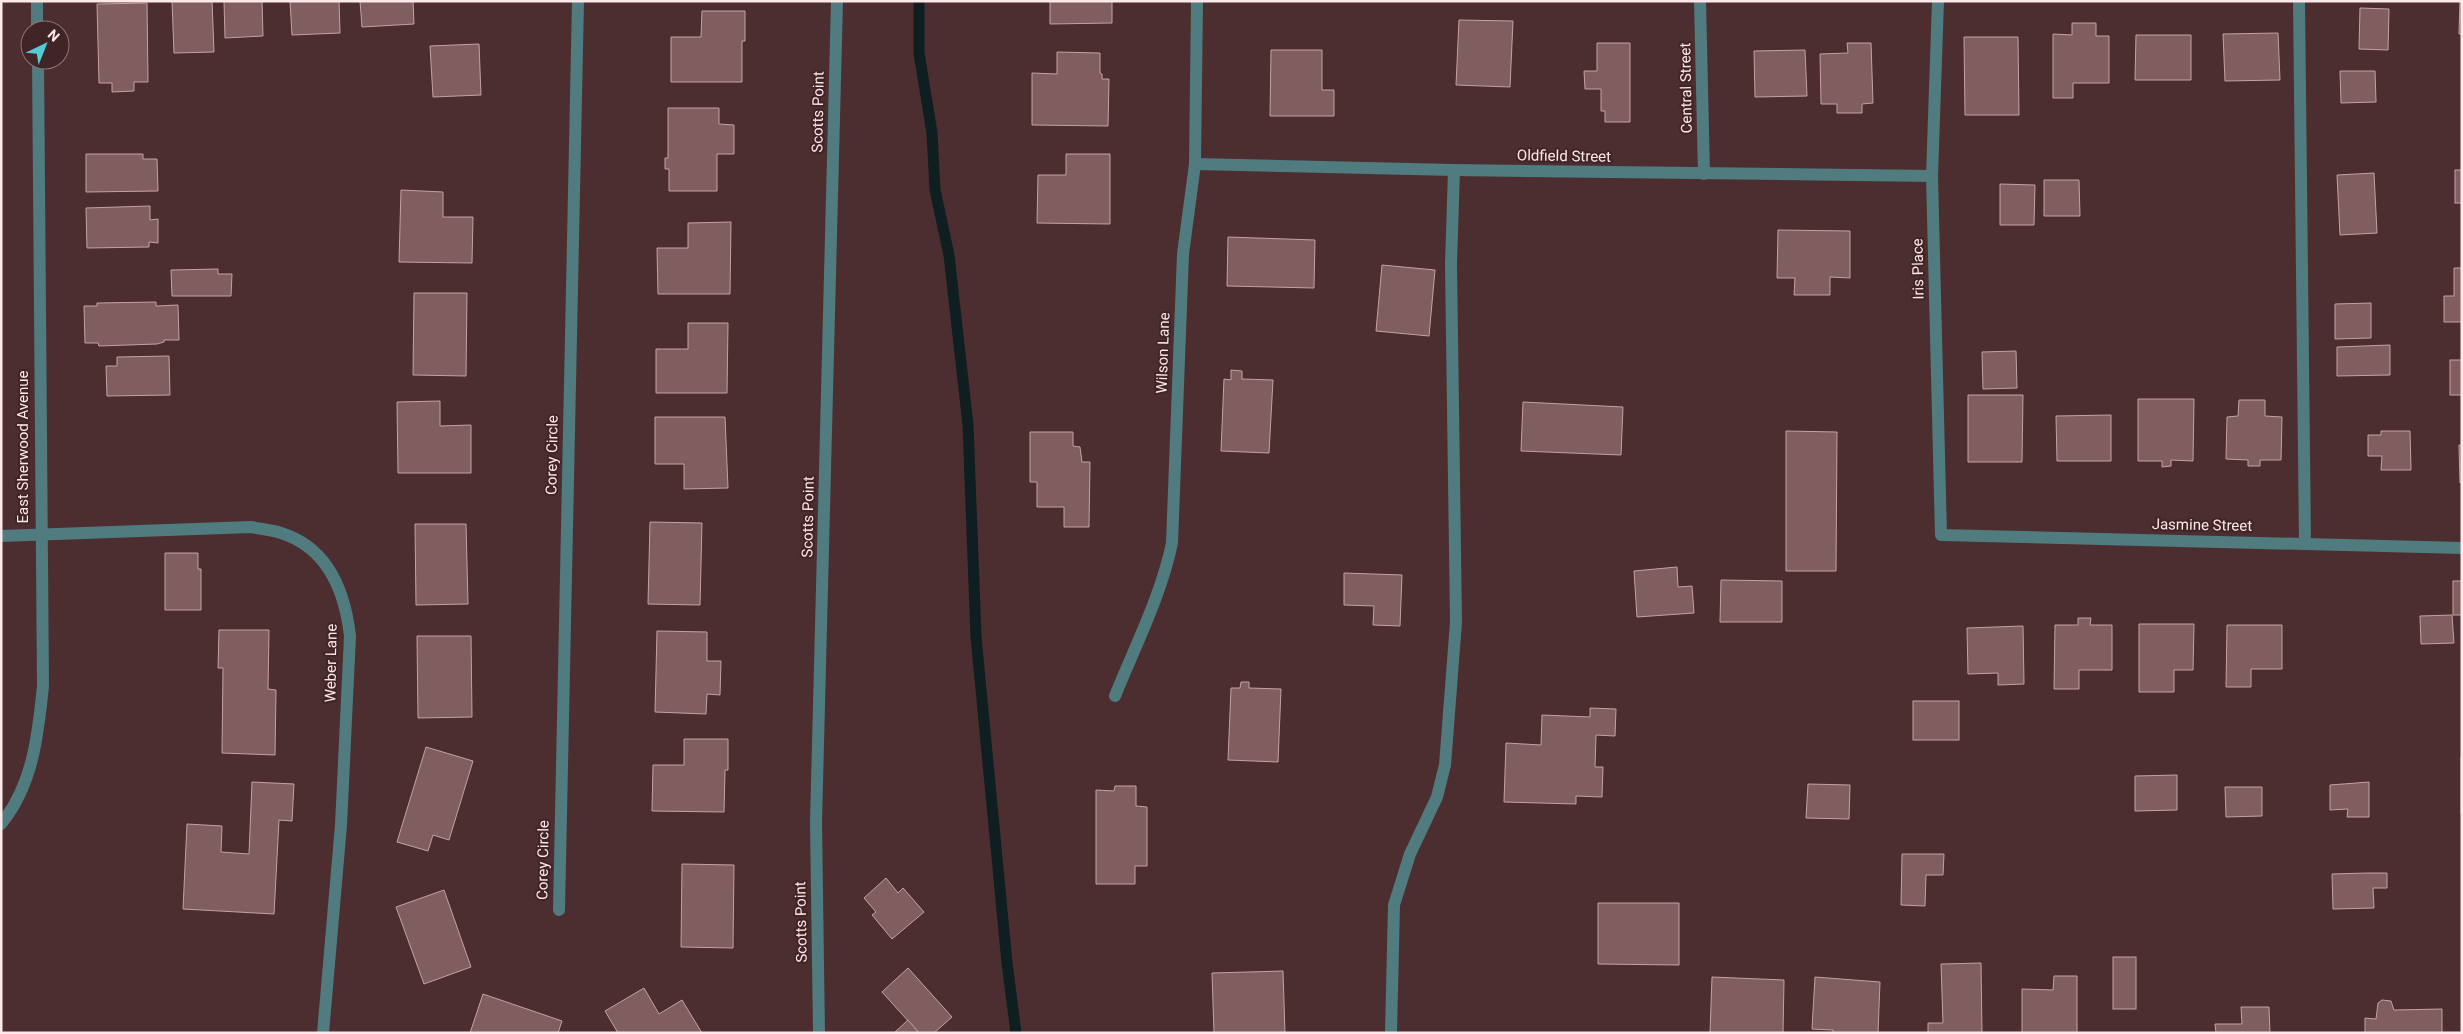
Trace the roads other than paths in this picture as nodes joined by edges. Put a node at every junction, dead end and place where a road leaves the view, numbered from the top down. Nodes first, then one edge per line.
1 (37, 1) edge
2 (578, 1) edge
3 (837, 1) edge
4 (1197, 1) edge
5 (1700, 1) edge
6 (1938, 1) edge
7 (2299, 1) edge
8 (37, 20) edge
9 (38, 70) edge
10 (1195, 164) junction
11 (1454, 170) junction
12 (1704, 174) junction
13 (1932, 176) junction
14 (40, 534) junction
15 (1941, 535) joint
16 (1, 536) edge
17 (2305, 544) junction
18 (2462, 548) edge
19 (1115, 696) dead end
20 (1, 824) edge
21 (559, 910) dead end
22 (323, 1033) edge
23 (818, 1033) edge
24 (1391, 1033) edge

1 - 8 street
2 - 21 street, Corey Circle
3 - 23 street, Scotts Point
4 - 10 street, Wilson Lane
5 - 12 street, Central Street
6 - 13 street, Iris Place
7 - 17 street
9 - 14 street, East Sherwood Avenue
10 - 11 street, Oldfield Street
10 - 19 street, Wilson Lane
11 - 12 street, Oldfield Street
11 - 24 street
12 - 13 street, Oldfield Street
13 - 15 street, Iris Place
14 - 16 street, Weber Lane
14 - 20 street, East Sherwood Avenue
14 - 22 street, Weber Lane
15 - 17 street, Jasmine Street
17 - 18 street, Jasmine Street

